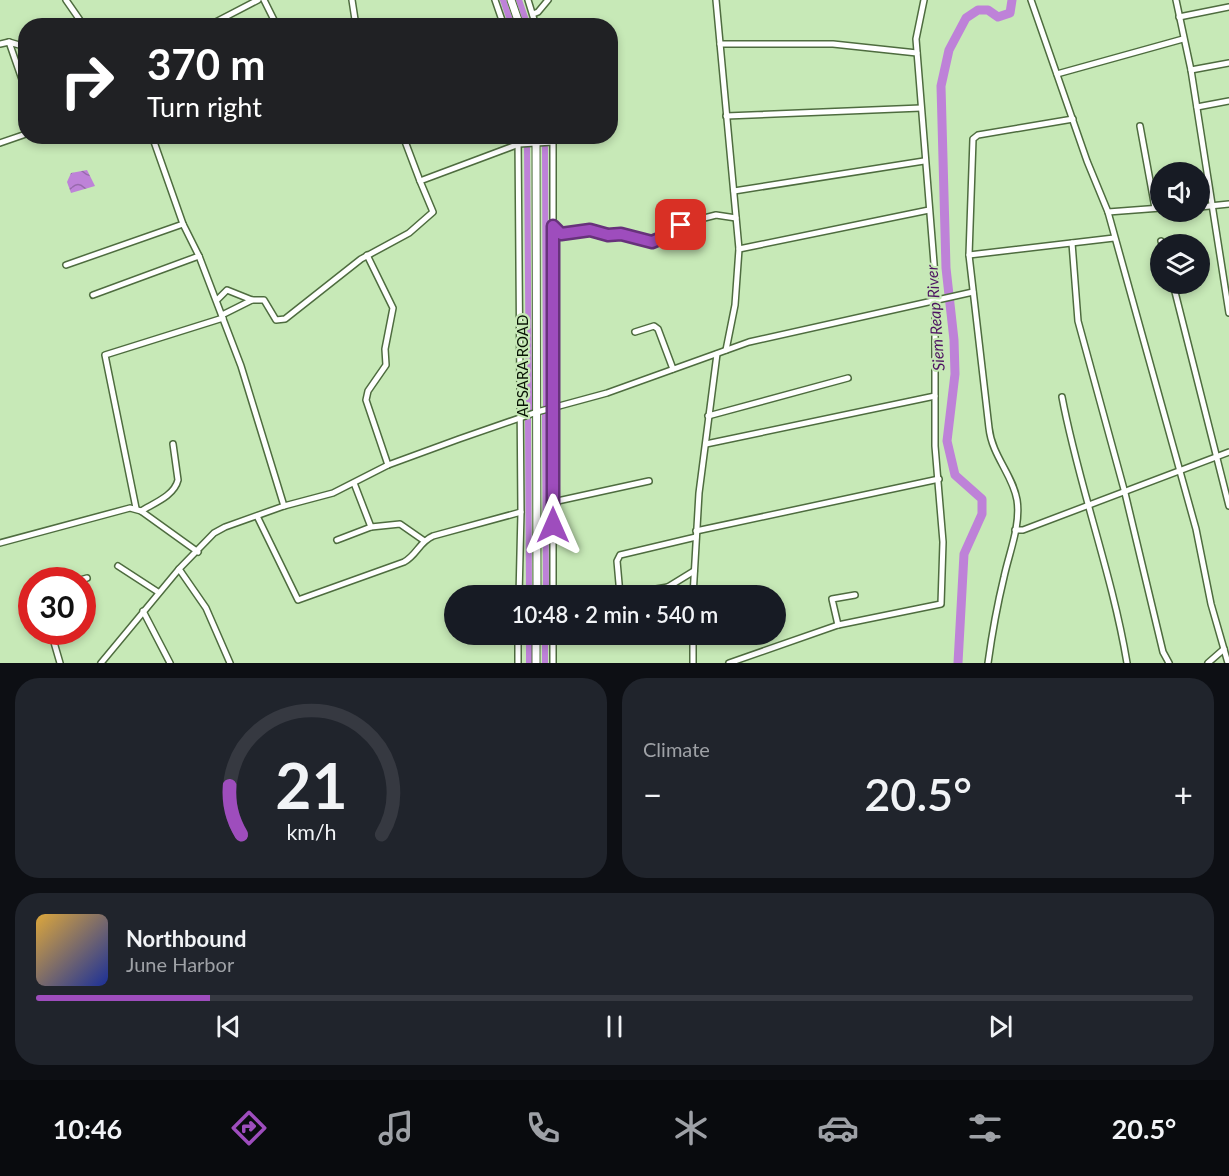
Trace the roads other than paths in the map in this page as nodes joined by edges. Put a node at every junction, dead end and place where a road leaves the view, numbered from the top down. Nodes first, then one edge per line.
1 (66, 0) edge
2 (258, 0) edge
3 (264, 0) edge
4 (352, 0) edge
5 (495, 0) edge
6 (512, 0) edge
7 (528, 0) edge
8 (548, 0) edge
9 (717, 0) edge
10 (924, 0) edge
11 (1031, 0) edge
12 (1176, 0) edge
13 (1229, 7) edge
14 (533, 14) junction
15 (1179, 17) junction
16 (78, 18) edge
17 (223, 18) edge
18 (273, 18) edge
19 (355, 18) edge
20 (501, 18) edge
21 (518, 18) edge
22 (534, 18) edge
23 (1183, 39) junction
24 (9, 42) junction
25 (0, 44) edge
26 (720, 44) junction
27 (18, 45) edge
28 (917, 53) junction
29 (1229, 63) edge
30 (18, 68) edge
31 (1191, 70) junction
32 (1057, 74) junction
33 (1229, 101) edge
34 (1197, 107) junction
35 (921, 108) junction
36 (726, 116) junction
37 (1073, 119) junction
38 (1140, 126) dead end
39 (18, 137) edge
40 (0, 143) edge
41 (155, 144) edge
42 (406, 144) edge
43 (519, 144) joint
44 (536, 144) edge
45 (553, 144) edge
46 (924, 161) junction
47 (1204, 162) edge
48 (1150, 172) edge
49 (420, 181) junction
50 (734, 192) junction
51 (1229, 204) edge
52 (1210, 206) joint
53 (1150, 209) edge
54 (929, 210) junction
55 (1108, 212) junction
56 (736, 218) junction
57 (183, 224) junction
58 (553, 226) junction
59 (1114, 238) junction
60 (1072, 243) junction
61 (740, 249) junction
62 (367, 255) junction
63 (969, 255) junction
64 (199, 256) junction
65 (66, 265) dead end
66 (970, 293) junction
67 (1176, 294) edge
68 (93, 295) dead end
69 (217, 300) junction
70 (252, 300) junction
71 (937, 300) junction
72 (1229, 313) edge
73 (222, 317) junction
74 (635, 332) dead end
75 (726, 350) junction
76 (717, 354) junction
77 (673, 369) junction
78 (848, 378) dead end
79 (935, 396) junction
80 (1062, 397) dead end
81 (553, 408) junction
82 (537, 412) junction
83 (708, 416) junction
84 (520, 418) junction
85 (173, 444) dead end
86 (706, 444) junction
87 (1229, 452) edge
88 (1217, 456) junction
89 (388, 465) junction
90 (1180, 470) junction
91 (939, 479) junction
92 (649, 481) dead end
93 (354, 483) junction
94 (1125, 493) junction
95 (553, 502) junction
96 (284, 506) junction
97 (1090, 507) junction
98 (1229, 507) edge
99 (139, 510) junction
100 (521, 512) junction
101 (257, 516) junction
102 (371, 527) junction
103 (1015, 530) junction
104 (696, 534) junction
105 (337, 540) dead end
106 (423, 540) junction
107 (0, 543) edge
108 (198, 552) junction
109 (118, 566) dead end
110 (179, 569) junction
111 (694, 571) junction
112 (519, 585) edge
113 (537, 585) edge
114 (553, 585) edge
115 (617, 585) edge
116 (671, 585) edge
117 (693, 585) edge
118 (158, 592) junction
119 (855, 595) dead end
120 (143, 611) junction
121 (838, 625) junction
122 (55, 645) edge
123 (518, 645) edge
124 (537, 645) edge
125 (553, 645) edge
126 (693, 645) edge
127 (1224, 649) junction
128 (60, 663) edge
129 (101, 663) edge
130 (170, 663) edge
131 (230, 663) edge
132 (518, 663) edge
133 (537, 663) edge
134 (553, 663) edge
135 (693, 663) edge
136 (729, 663) edge
137 (988, 663) edge
138 (1127, 663) edge
139 (1169, 663) edge
140 (1209, 663) edge
141 (1228, 663) edge

1 - 16 street
2 - 17 street
3 - 18 street
4 - 19 street
5 - 20 street
6 - 21 street
7 - 14 street
8 - 14 street
9 - 26 street
10 - 28 street
11 - 32 street
12 - 15 street
13 - 15 street
14 - 22 street
15 - 23 street
23 - 31 street
23 - 32 street
24 - 25 street
24 - 27 street
24 - 30 street
26 - 28 street
26 - 36 street
28 - 35 street
29 - 31 street
31 - 34 street
32 - 37 street
33 - 34 street
34 - 47 street
35 - 36 street
35 - 46 street
36 - 50 street
37 - 55 street
37 - 63 street
38 - 48 street
39 - 40 street
41 - 57 street
42 - 49 street
43 - 49 street
43 - 84 street
44 - 82 street, APSARA ROAD
45 - 58 street
46 - 50 street
46 - 54 street
49 - 62 street
50 - 56 street
51 - 52 street
52 - 72 street
53 - 55 street
54 - 61 street
54 - 71 street
55 - 59 street
56 - 58 street
56 - 61 street
57 - 64 street
57 - 65 street
58 - 81 street
59 - 60 street
59 - 90 street
60 - 63 street
60 - 94 street
61 - 75 street
62 - 70 street
62 - 89 street
63 - 66 street
64 - 68 street
64 - 69 street
66 - 71 street
66 - 103 street
67 - 88 street
69 - 70 street
69 - 73 street
70 - 73 street
71 - 75 street
71 - 79 street
73 - 96 street
73 - 99 street
74 - 77 street
75 - 76 street
76 - 77 street
76 - 83 street
77 - 81 street
78 - 83 street
79 - 86 street
79 - 91 street
80 - 97 street
81 - 82 street
81 - 95 street
82 - 84 street
82 - 113 street, APSARA ROAD
83 - 86 street
84 - 89 street
84 - 100 street
85 - 99 street
86 - 104 street
87 - 88 street
88 - 90 street
88 - 98 street
89 - 93 street
90 - 94 street
90 - 127 street
91 - 104 street
91 - 121 street
92 - 95 street
93 - 96 street
93 - 102 street
94 - 97 street
94 - 139 street
95 - 114 street
96 - 101 street
97 - 103 street
97 - 138 street
99 - 107 street
99 - 108 street
100 - 106 street
100 - 112 street
101 - 106 street
101 - 108 street
102 - 105 street
102 - 106 street
103 - 137 street
104 - 111 street
104 - 115 street
108 - 110 street
109 - 118 street
110 - 118 street
110 - 131 street
111 - 116 street
111 - 117 street
118 - 120 street
119 - 121 street
120 - 129 street
120 - 130 street
121 - 136 street
122 - 128 street
123 - 132 street
124 - 133 street
125 - 134 street
126 - 135 street
127 - 140 street
127 - 141 street

